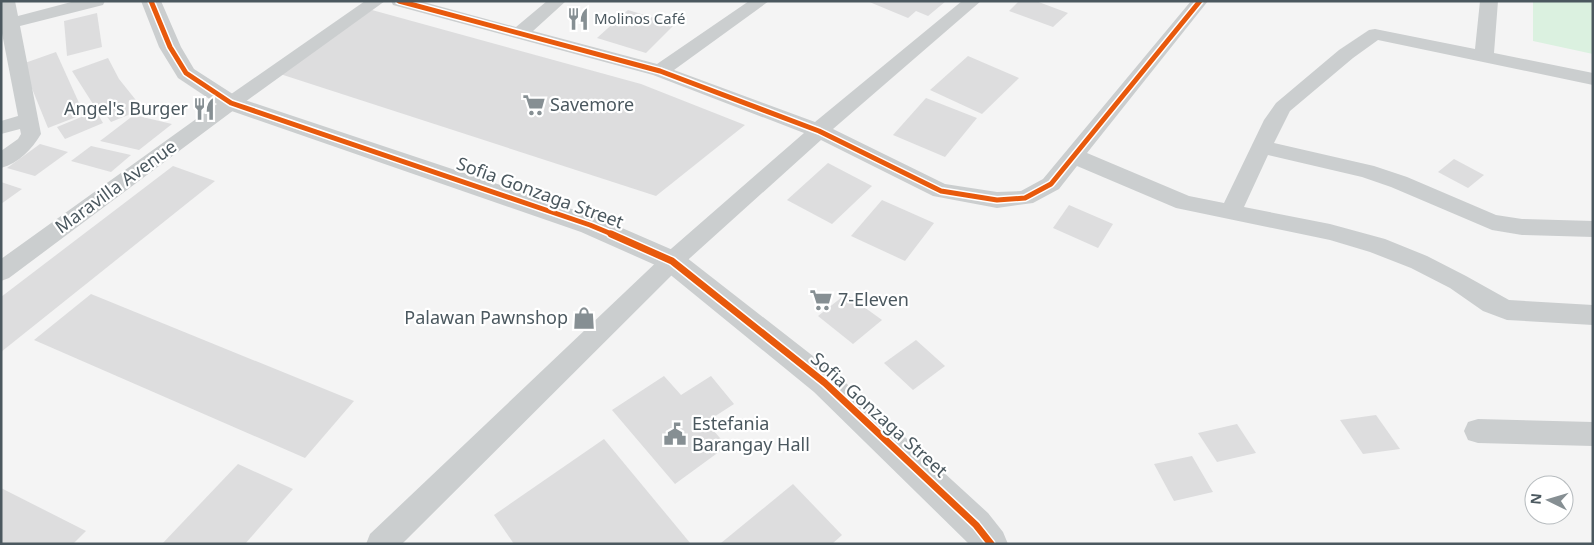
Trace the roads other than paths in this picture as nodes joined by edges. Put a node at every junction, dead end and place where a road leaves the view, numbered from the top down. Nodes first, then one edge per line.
1 (49, 1) edge
2 (98, 1) edge
3 (152, 1) edge
4 (378, 1) edge
5 (399, 1) edge
6 (558, 1) edge
7 (761, 1) edge
8 (972, 1) edge
9 (1200, 1) edge
10 (1489, 1) edge
11 (5, 15) edge
12 (520, 33) junction
13 (1484, 57) junction
14 (660, 71) junction
15 (10, 73) edge
16 (1593, 79) edge
17 (231, 103) junction
18 (30, 127) junction
19 (1, 128) edge
20 (818, 131) junction
21 (1262, 147) junction
22 (1074, 156) junction
23 (1, 161) edge
24 (1230, 213) junction
25 (1593, 229) edge
26 (672, 261) junction
27 (1, 272) edge
28 (1593, 315) edge
29 (1478, 431) dead end
30 (1593, 434) edge
31 (381, 544) edge
32 (991, 544) edge

1 - 11 street
2 - 11 street
3 - 17 street, Sofia Gonzaga Street
4 - 17 street, Maravilla Avenue
5 - 12 street
6 - 12 street
7 - 14 street
8 - 20 street
9 - 22 street
10 - 13 street
11 - 15 street
12 - 14 street
13 - 16 street
13 - 21 street
14 - 20 street
15 - 18 street
17 - 26 street, Sofia Gonzaga Street
17 - 27 street, Maravilla Avenue
18 - 19 street
18 - 23 street
20 - 22 street
20 - 26 street
21 - 24 street
21 - 25 street
22 - 24 street
24 - 28 street
26 - 31 street
26 - 32 street, Sofia Gonzaga Street
29 - 30 street

